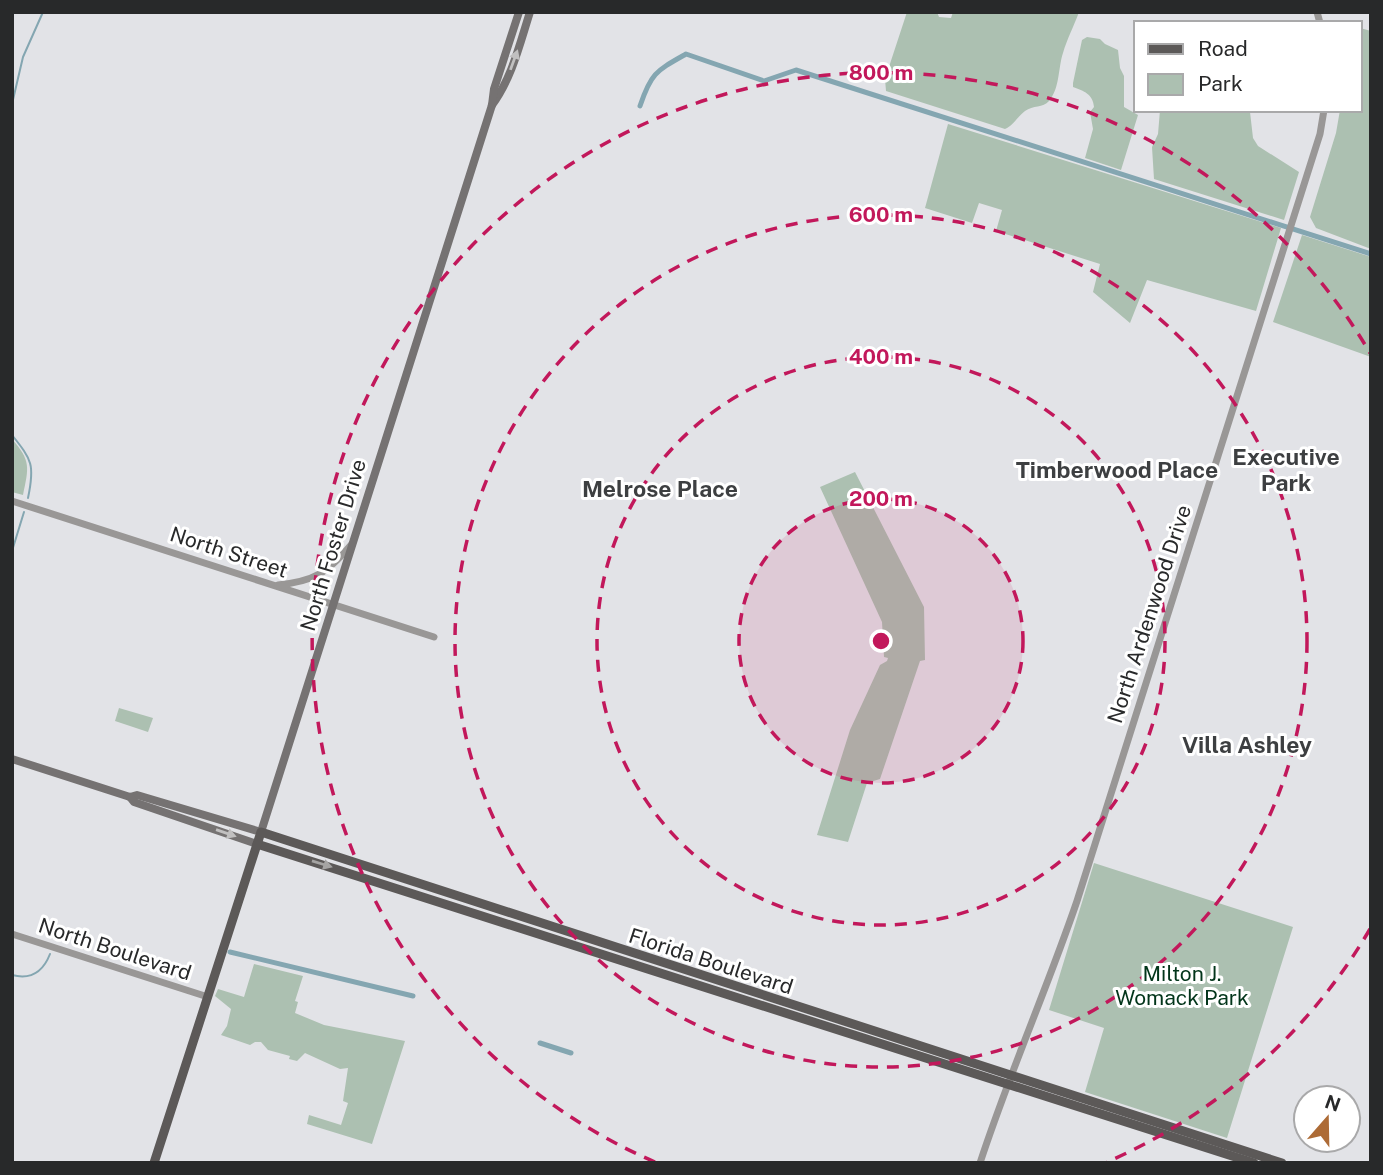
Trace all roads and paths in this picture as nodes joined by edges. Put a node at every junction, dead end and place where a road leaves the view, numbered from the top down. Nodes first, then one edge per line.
1 (517, 12) edge
2 (530, 12) edge
3 (492, 105) junction
4 (1324, 112) edge
5 (12, 501) edge
6 (351, 545) junction
7 (274, 585) junction
8 (333, 604) junction
9 (434, 637) dead end
10 (12, 759) edge
11 (130, 797) junction
12 (261, 832) junction
13 (257, 844) junction
14 (484, 911) junction
15 (12, 934) edge
16 (208, 997) junction
17 (1008, 1079) junction
18 (1215, 1146) junction
19 (154, 1163) edge
20 (980, 1163) edge
21 (1254, 1163) edge
22 (1282, 1163) edge

1 - 3 main road, North Foster Drive
3 -> 2 main road, North Foster Drive
3 - 6 main road, North Foster Drive
4 - 17 street, North Ardenwood Drive
5 - 7 street, North Street
6 - 7 street
6 - 8 main road, North Foster Drive
7 - 8 street, North Street
8 - 9 street, North Street
8 - 12 main road, North Foster Drive
10 - 11 main road, Florida Boulevard
11 - 12 main road, Florida Boulevard
11 -> 13 main road, Florida Boulevard
12 - 13 main road, North Foster Drive
12 - 14 main road, Florida Boulevard
13 -> 14 main road, Florida Boulevard
13 - 16 main road, North Foster Drive
14 - 17 main road, Florida Boulevard
15 - 16 street, North Boulevard
16 - 19 main road, North Foster Drive
17 - 18 main road, Florida Boulevard
17 - 20 street, North Ardenwood Drive
18 - 21 main road, Florida Boulevard
18 - 22 main road, Florida Boulevard

